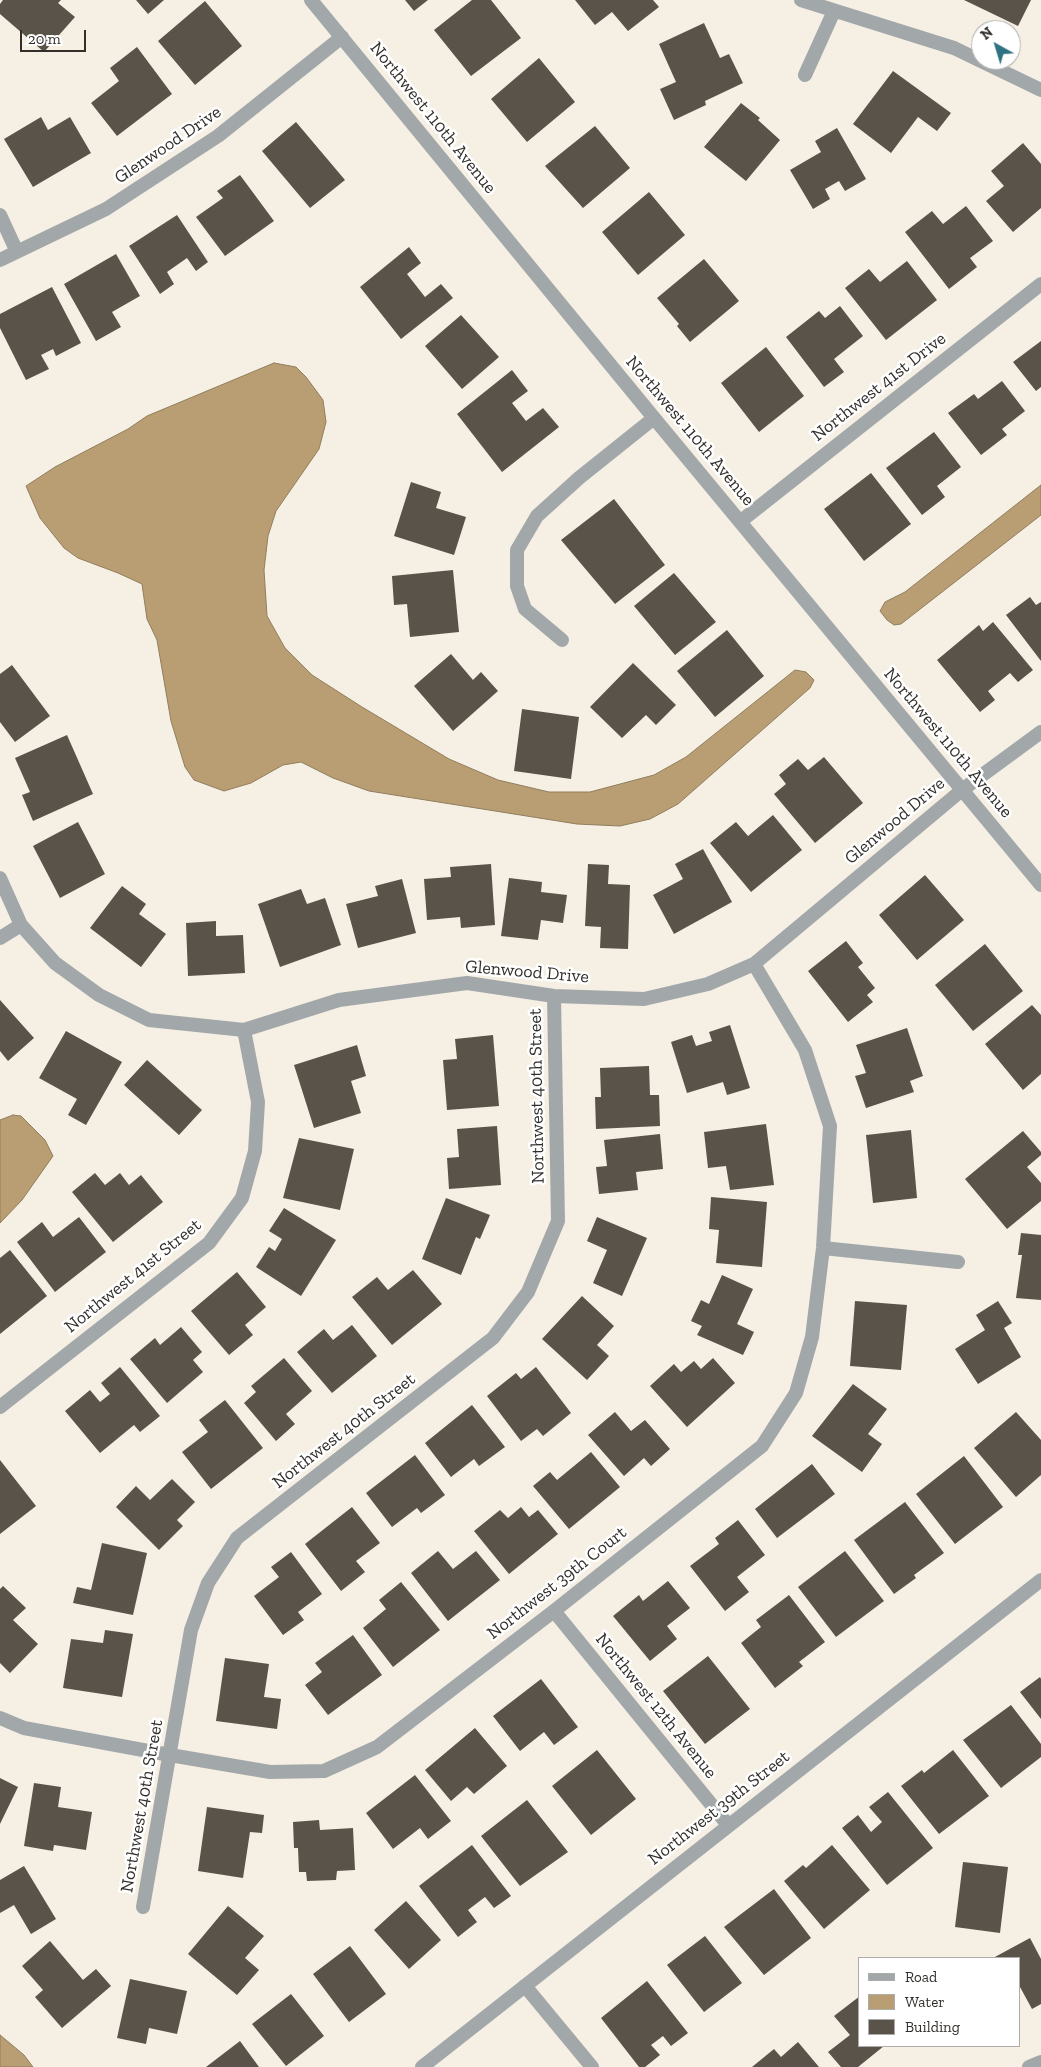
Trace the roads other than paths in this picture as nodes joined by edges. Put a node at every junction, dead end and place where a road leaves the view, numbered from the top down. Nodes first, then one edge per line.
1 (311, 0) edge
2 (801, 0) edge
3 (834, 11) junction
4 (342, 37) junction
5 (805, 75) dead end
6 (1041, 90) edge
7 (0, 215) edge
8 (17, 252) junction
9 (0, 260) edge
10 (1041, 284) edge
11 (654, 418) junction
12 (741, 521) junction
13 (562, 640) dead end
14 (1041, 732) edge
15 (962, 790) junction
16 (0, 878) edge
17 (1041, 885) edge
18 (21, 925) junction
19 (0, 938) edge
20 (754, 964) junction
21 (554, 996) junction
22 (244, 1030) junction
23 (823, 1248) junction
24 (958, 1262) dead end
25 (0, 1407) edge
26 (1041, 1580) edge
27 (554, 1611) junction
28 (0, 1718) edge
29 (170, 1755) junction
30 (728, 1825) junction
31 (143, 1907) dead end
32 (525, 1986) junction
33 (1041, 2062) edge
34 (422, 2067) edge
35 (592, 2067) edge
36 (1029, 2067) edge

1 - 4 street, Northwest 110th Avenue
2 - 3 street
3 - 5 street
3 - 6 street
4 - 8 street, Glenwood Drive
4 - 11 street, Northwest 110th Avenue
7 - 8 street
8 - 9 street, Glenwood Drive
10 - 12 street, Northwest 41st Drive
11 - 12 street, Northwest 110th Avenue
11 - 13 street
12 - 15 street, Northwest 110th Avenue
14 - 15 street
15 - 17 street, Northwest 110th Avenue
15 - 20 street, Glenwood Drive
16 - 18 street, Glenwood Drive
18 - 19 street
18 - 22 street, Glenwood Drive
20 - 21 street, Glenwood Drive
20 - 23 street, Northwest 39th Court
21 - 22 street, Glenwood Drive
21 - 29 street, Northwest 40th Street
22 - 25 street, Northwest 41st Street
23 - 24 street
23 - 27 street, Northwest 39th Court
26 - 30 street, Northwest 39th Street
27 - 29 street, Northwest 39th Court
27 - 30 street, Northwest 12th Avenue
28 - 29 street, Northwest 39th Court
29 - 31 street, Northwest 40th Street
30 - 32 street, Northwest 39th Street
32 - 34 street, Northwest 39th Street
32 - 35 street
33 - 36 street

